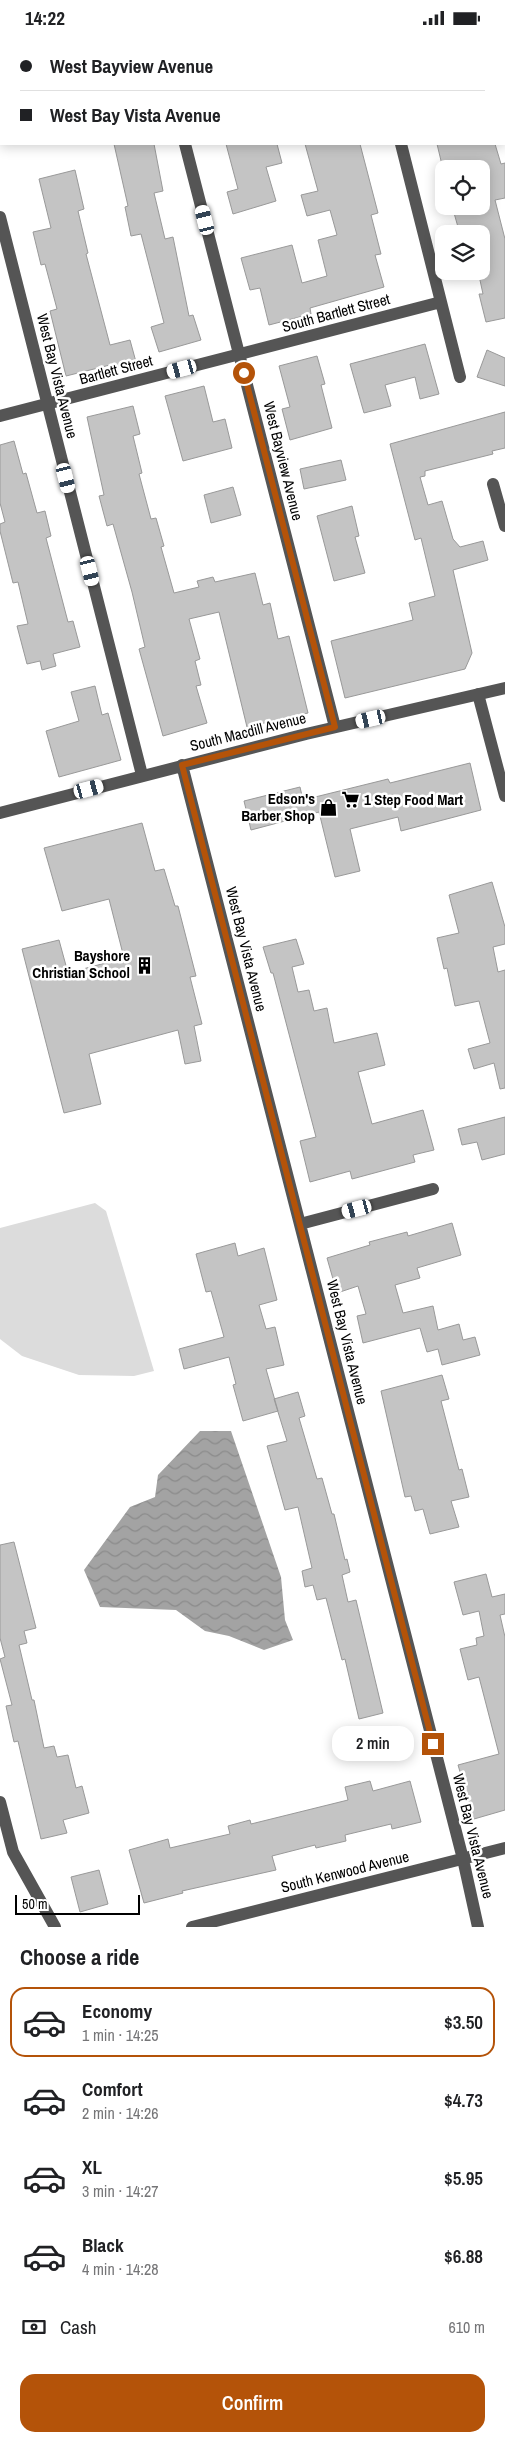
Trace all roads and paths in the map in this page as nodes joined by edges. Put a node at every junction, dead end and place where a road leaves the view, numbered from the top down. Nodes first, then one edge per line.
1 (185, 145) edge
2 (401, 145) edge
3 (0, 217) edge
4 (441, 302) junction
5 (239, 354) junction
6 (460, 377) dead end
7 (47, 404) junction
8 (0, 416) edge
9 (493, 484) dead end
10 (505, 526) edge
11 (505, 688) edge
12 (478, 694) junction
13 (335, 727) junction
14 (182, 765) junction
15 (142, 775) junction
16 (505, 796) edge
17 (0, 813) edge
18 (433, 1189) dead end
19 (300, 1224) junction
20 (0, 1802) edge
21 (505, 1849) edge
22 (463, 1859) junction
23 (54, 1927) edge
24 (192, 1927) edge
25 (478, 1927) edge

1 - 5 street, West Bayview Avenue
2 - 4 street
3 - 7 street, West Bay Vista Avenue
4 - 5 street, South Bartlett Street
4 - 6 street
5 - 7 street, Bartlett Street
5 - 13 street, West Bayview Avenue
7 - 8 street, Bartlett Street
7 - 15 street, West Bay Vista Avenue
9 - 10 street
11 - 12 street, South Macdill Avenue
12 - 13 street, South Macdill Avenue
12 - 16 street
13 - 14 street, South Macdill Avenue
14 - 15 street, South Macdill Avenue
14 - 19 street, West Bay Vista Avenue
15 - 17 street, South Macdill Avenue
18 - 19 street
19 - 22 street, West Bay Vista Avenue
20 - 23 street
21 - 22 street, South Kenwood Avenue
22 - 24 street, South Kenwood Avenue
22 - 25 street, West Bay Vista Avenue

